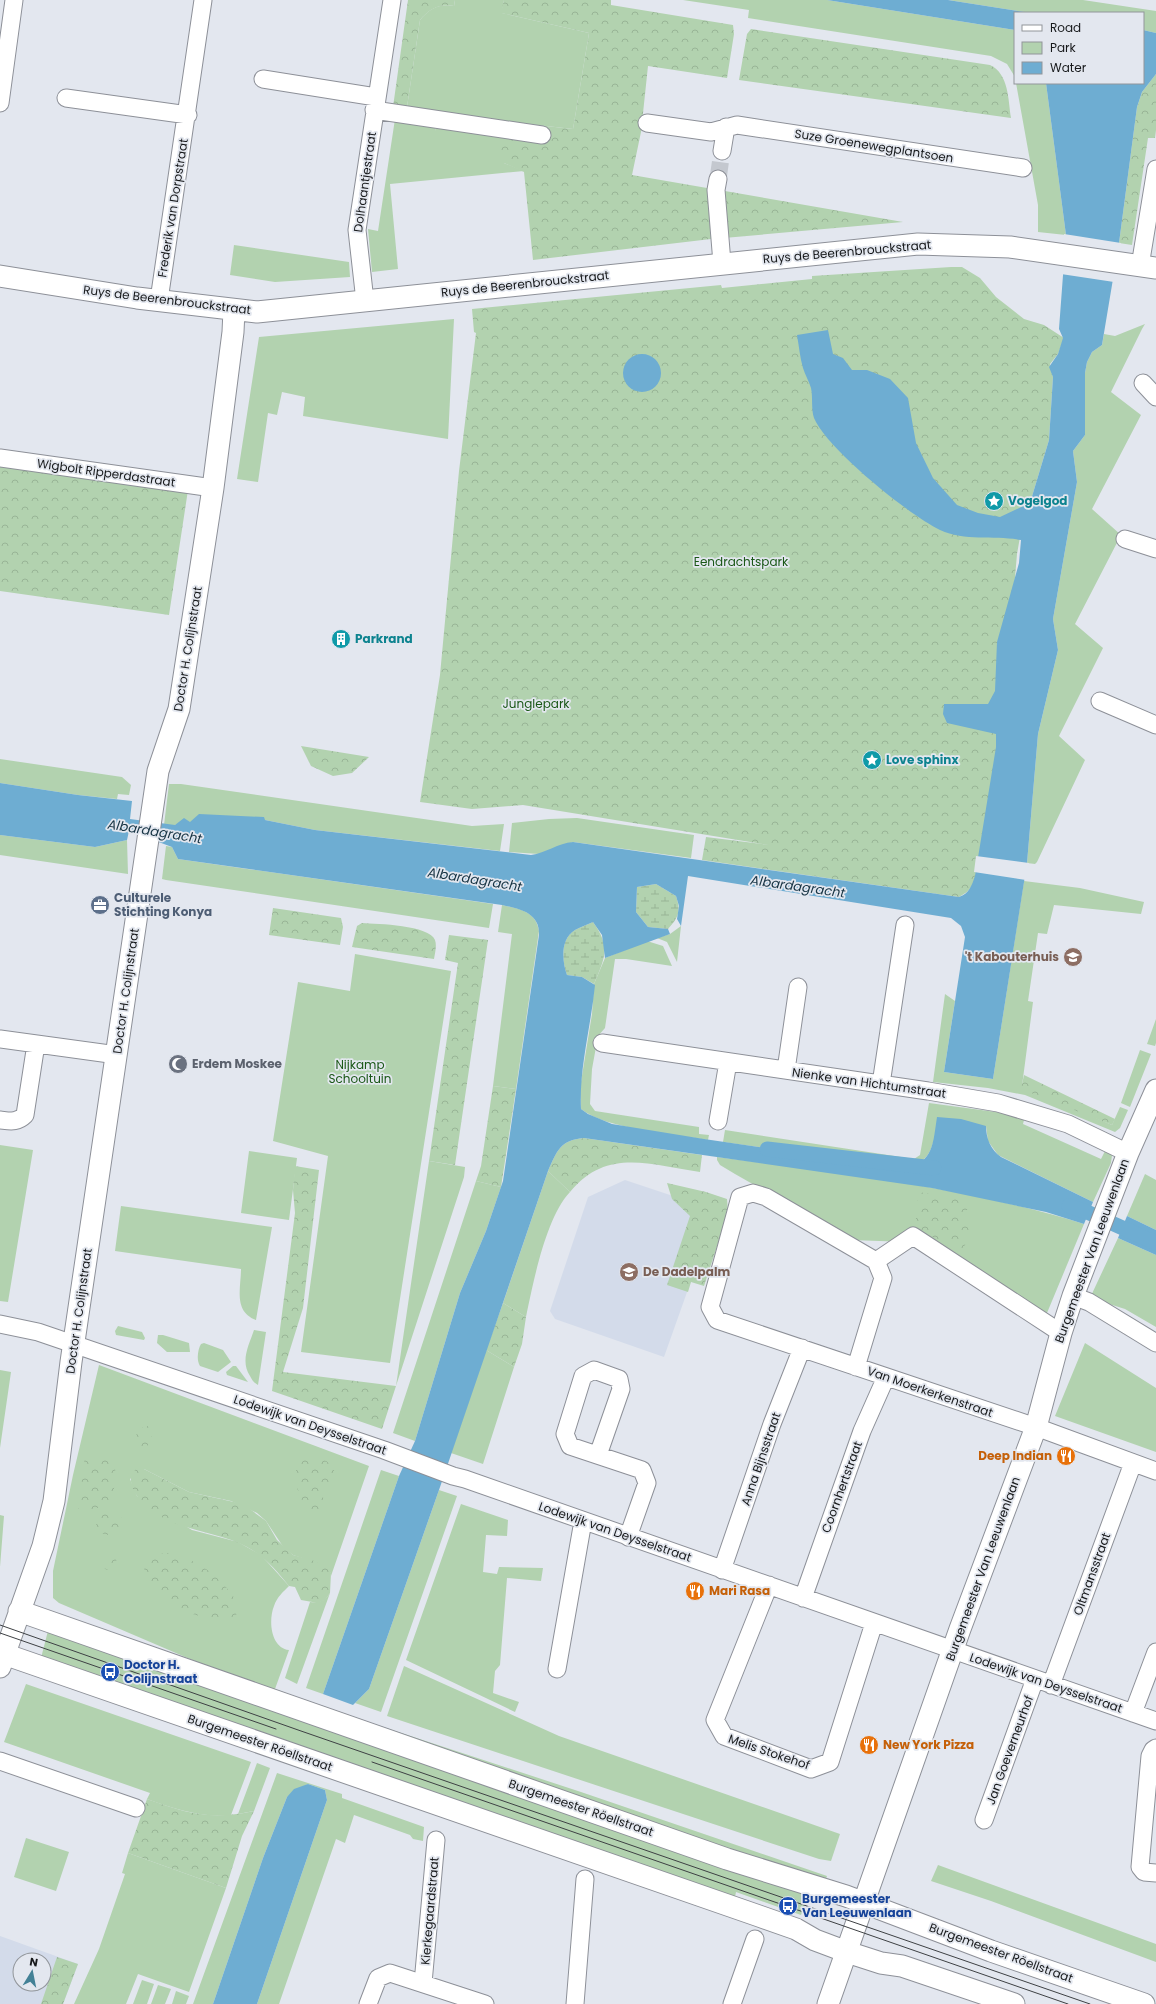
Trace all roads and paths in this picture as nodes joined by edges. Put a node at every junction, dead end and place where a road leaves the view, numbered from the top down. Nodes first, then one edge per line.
1 (14, 0) edge
2 (203, 0) edge
3 (392, 0) edge
4 (263, 79) dead end
5 (2, 82) edge
6 (66, 98) dead end
7 (0, 103) edge
8 (375, 103) junction
9 (188, 115) junction
10 (647, 123) dead end
11 (726, 127) junction
12 (542, 135) dead end
13 (722, 151) tunnel mouth
14 (1023, 168) dead end
15 (1156, 169) edge
16 (718, 178) tunnel mouth
17 (722, 263) junction
18 (1142, 266) edge
19 (0, 276) edge
20 (159, 300) junction
21 (365, 301) junction
22 (234, 310) junction
23 (1143, 383) dead end
24 (1156, 397) edge
25 (0, 458) edge
26 (213, 488) junction
27 (1125, 539) dead end
28 (1156, 549) edge
29 (1100, 701) dead end
30 (1156, 725) edge
31 (905, 924) dead end
32 (798, 987) dead end
33 (0, 1039) edge
34 (602, 1043) dead end
35 (36, 1044) junction
36 (117, 1055) junction
37 (728, 1062) junction
38 (786, 1070) junction
39 (881, 1084) junction
40 (1156, 1090) edge
41 (0, 1120) edge
42 (718, 1121) dead end
43 (1128, 1153) junction
44 (876, 1261) junction
45 (1074, 1296) junction
46 (0, 1324) edge
47 (1061, 1333) junction
48 (1156, 1343) edge
49 (74, 1346) junction
50 (802, 1348) junction
51 (856, 1367) junction
52 (886, 1377) junction
53 (1036, 1427) junction
54 (598, 1455) junction
55 (1133, 1463) junction
56 (1156, 1471) edge
57 (583, 1521) junction
58 (628, 1537) junction
59 (722, 1570) junction
60 (769, 1585) junction
61 (803, 1598) junction
62 (19, 1611) junction
63 (874, 1623) junction
64 (953, 1650) junction
65 (1156, 1652) edge
66 (2, 1660) edge
67 (557, 1669) dead end
68 (1043, 1682) junction
69 (1133, 1713) junction
70 (1156, 1721) edge
71 (1156, 1748) edge
72 (0, 1761) edge
73 (136, 1808) dead end
74 (984, 1820) dead end
75 (436, 1840) dead end
76 (1156, 1873) edge
77 (585, 1879) dead end
78 (864, 1902) junction
79 (754, 1939) dead end
80 (847, 1952) junction
81 (423, 1983) junction
82 (368, 2004) edge
83 (485, 2004) edge
84 (575, 2004) edge
85 (732, 2004) edge
86 (828, 2004) edge
87 (1014, 2004) edge
88 (1144, 2004) edge

1 - 5 street
2 - 9 street, Frederik van Dorpstraat
3 - 8 street, Dolhaantjestraat
4 - 8 street
5 - 7 street
6 - 9 street
8 - 12 street
8 - 21 street, Dolhaantjestraat
9 - 20 street, Frederik van Dorpstraat
10 - 11 street, Suze Groenewegplantsoen
11 - 13 street
11 - 14 street, Suze Groenewegplantsoen
15 - 18 street
16 - 17 street
17 - 18 street, Ruys de Beerenbrouckstraat
17 - 21 street, Ruys de Beerenbrouckstraat
19 - 20 street, Ruys de Beerenbrouckstraat
20 - 22 street, Ruys de Beerenbrouckstraat
21 - 22 street, Ruys de Beerenbrouckstraat
22 - 26 street, Doctor H. Colijnstraat
23 - 24 street
25 - 26 street, Wigbolt Ripperdastraat
26 - 36 street, Doctor H. Colijnstraat
27 - 28 street
29 - 30 street
31 - 39 street
32 - 38 street
33 - 35 street
34 - 37 street, Nienke van Hichtumstraat
35 - 36 street
35 - 41 street
36 - 49 street, Doctor H. Colijnstraat
37 - 38 street, Nienke van Hichtumstraat
37 - 42 street
38 - 39 street, Nienke van Hichtumstraat
39 - 43 street, Nienke van Hichtumstraat
40 - 43 street, Burgemeester Van Leeuwenlaan
43 - 45 street, Burgemeester Van Leeuwenlaan
44 - 47 street
44 - 50 street, Van Moerkerkenstraat
44 - 51 street
45 - 47 street, Burgemeester Van Leeuwenlaan
45 - 48 street
46 - 49 street, Lodewijk van Deysselstraat
47 - 53 street, Burgemeester Van Leeuwenlaan
49 - 57 street, Lodewijk van Deysselstraat
49 - 62 street, Doctor H. Colijnstraat
50 - 51 street, Van Moerkerkenstraat
50 - 59 street, Anna Bijnsstraat
51 - 52 street, Van Moerkerkenstraat
52 - 53 street, Van Moerkerkenstraat
52 - 61 street, Coornhertstraat
53 - 55 street, Van Moerkerkenstraat
53 - 64 street, Burgemeester Van Leeuwenlaan
54 - 54 street
54 - 58 street
55 - 56 street, Van Moerkerkenstraat
55 - 68 street, Oltmansstraat
57 - 58 street, Lodewijk van Deysselstraat
57 - 67 street
58 - 59 street, Lodewijk van Deysselstraat
59 - 60 street, Lodewijk van Deysselstraat
60 - 61 street, Lodewijk van Deysselstraat
60 - 63 street, Melis Stokehof
61 - 63 street, Lodewijk van Deysselstraat
62 - 66 street, Doctor H. Colijnstraat
62 - 78 street, Burgemeester Röellstraat
63 - 64 street, Lodewijk van Deysselstraat
64 - 68 street, Lodewijk van Deysselstraat
64 - 78 street, Burgemeester Van Leeuwenlaan
65 - 69 street
66 - 80 street, Burgemeester Röellstraat
68 - 69 street, Lodewijk van Deysselstraat
68 - 74 street, Jan Goeverneurhof
69 - 70 street, Lodewijk van Deysselstraat
71 - 76 street
72 - 73 street
75 - 81 street, Kierkegaardstraat
77 - 84 street
78 - 80 street, Burgemeester Van Leeuwenlaan
78 - 88 street, Burgemeester Röellstraat
79 - 85 street
80 - 86 street, Burgemeester Van Leeuwenlaan
80 - 87 street, Burgemeester Röellstraat
81 - 82 street
81 - 83 street

